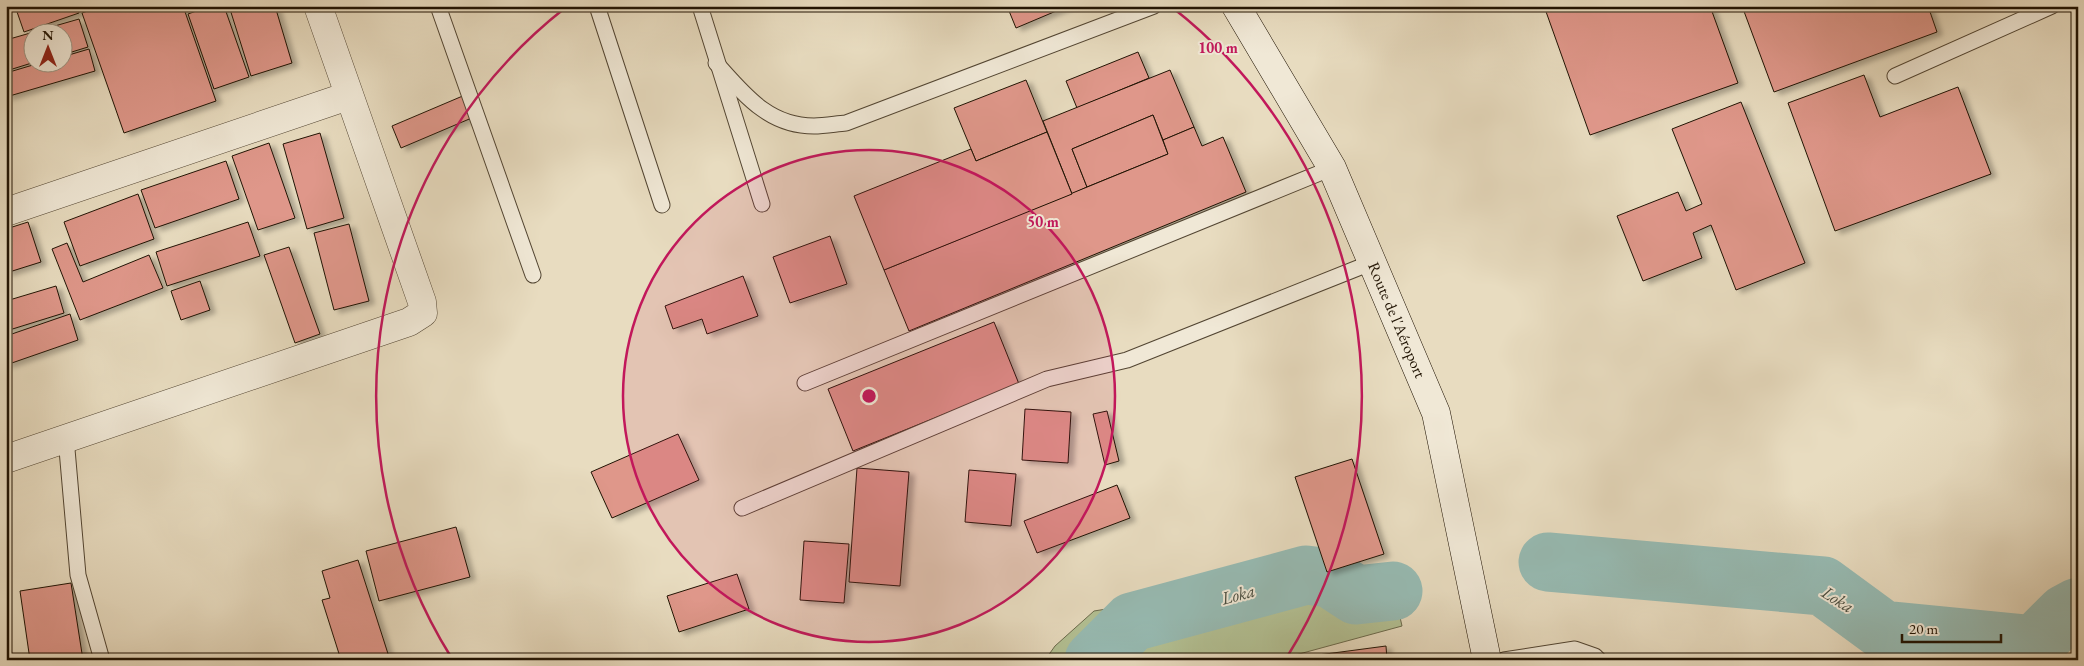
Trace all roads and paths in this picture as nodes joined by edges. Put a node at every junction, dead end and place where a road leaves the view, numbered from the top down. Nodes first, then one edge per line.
1 (318, 6) edge
2 (438, 6) edge
3 (598, 6) edge
4 (700, 6) edge
5 (1154, 6) edge
6 (1236, 6) edge
7 (2052, 6) edge
8 (716, 63) junction
9 (1895, 76) dead end
10 (348, 96) junction
11 (1332, 168) junction
12 (762, 204) dead end
13 (662, 205) dead end
14 (6, 212) edge
15 (1372, 262) junction
16 (533, 274) dead end
17 (805, 384) dead end
18 (66, 438) junction
19 (6, 458) edge
20 (742, 508) dead end
21 (102, 660) edge
22 (1487, 660) edge
23 (1504, 660) edge
24 (1599, 660) edge

1 - 10 street
2 - 16 lane
3 - 13 lane
4 - 8 lane
5 - 8 lane
6 - 11 street, Route de l'Aéroport
7 - 9 lane
8 - 12 lane
10 - 14 street
10 - 18 street
11 - 15 street, Route de l'Aéroport
11 - 17 lane
15 - 20 lane
15 - 22 street, Route de l'Aéroport
18 - 19 street
18 - 21 lane
23 - 24 lane

